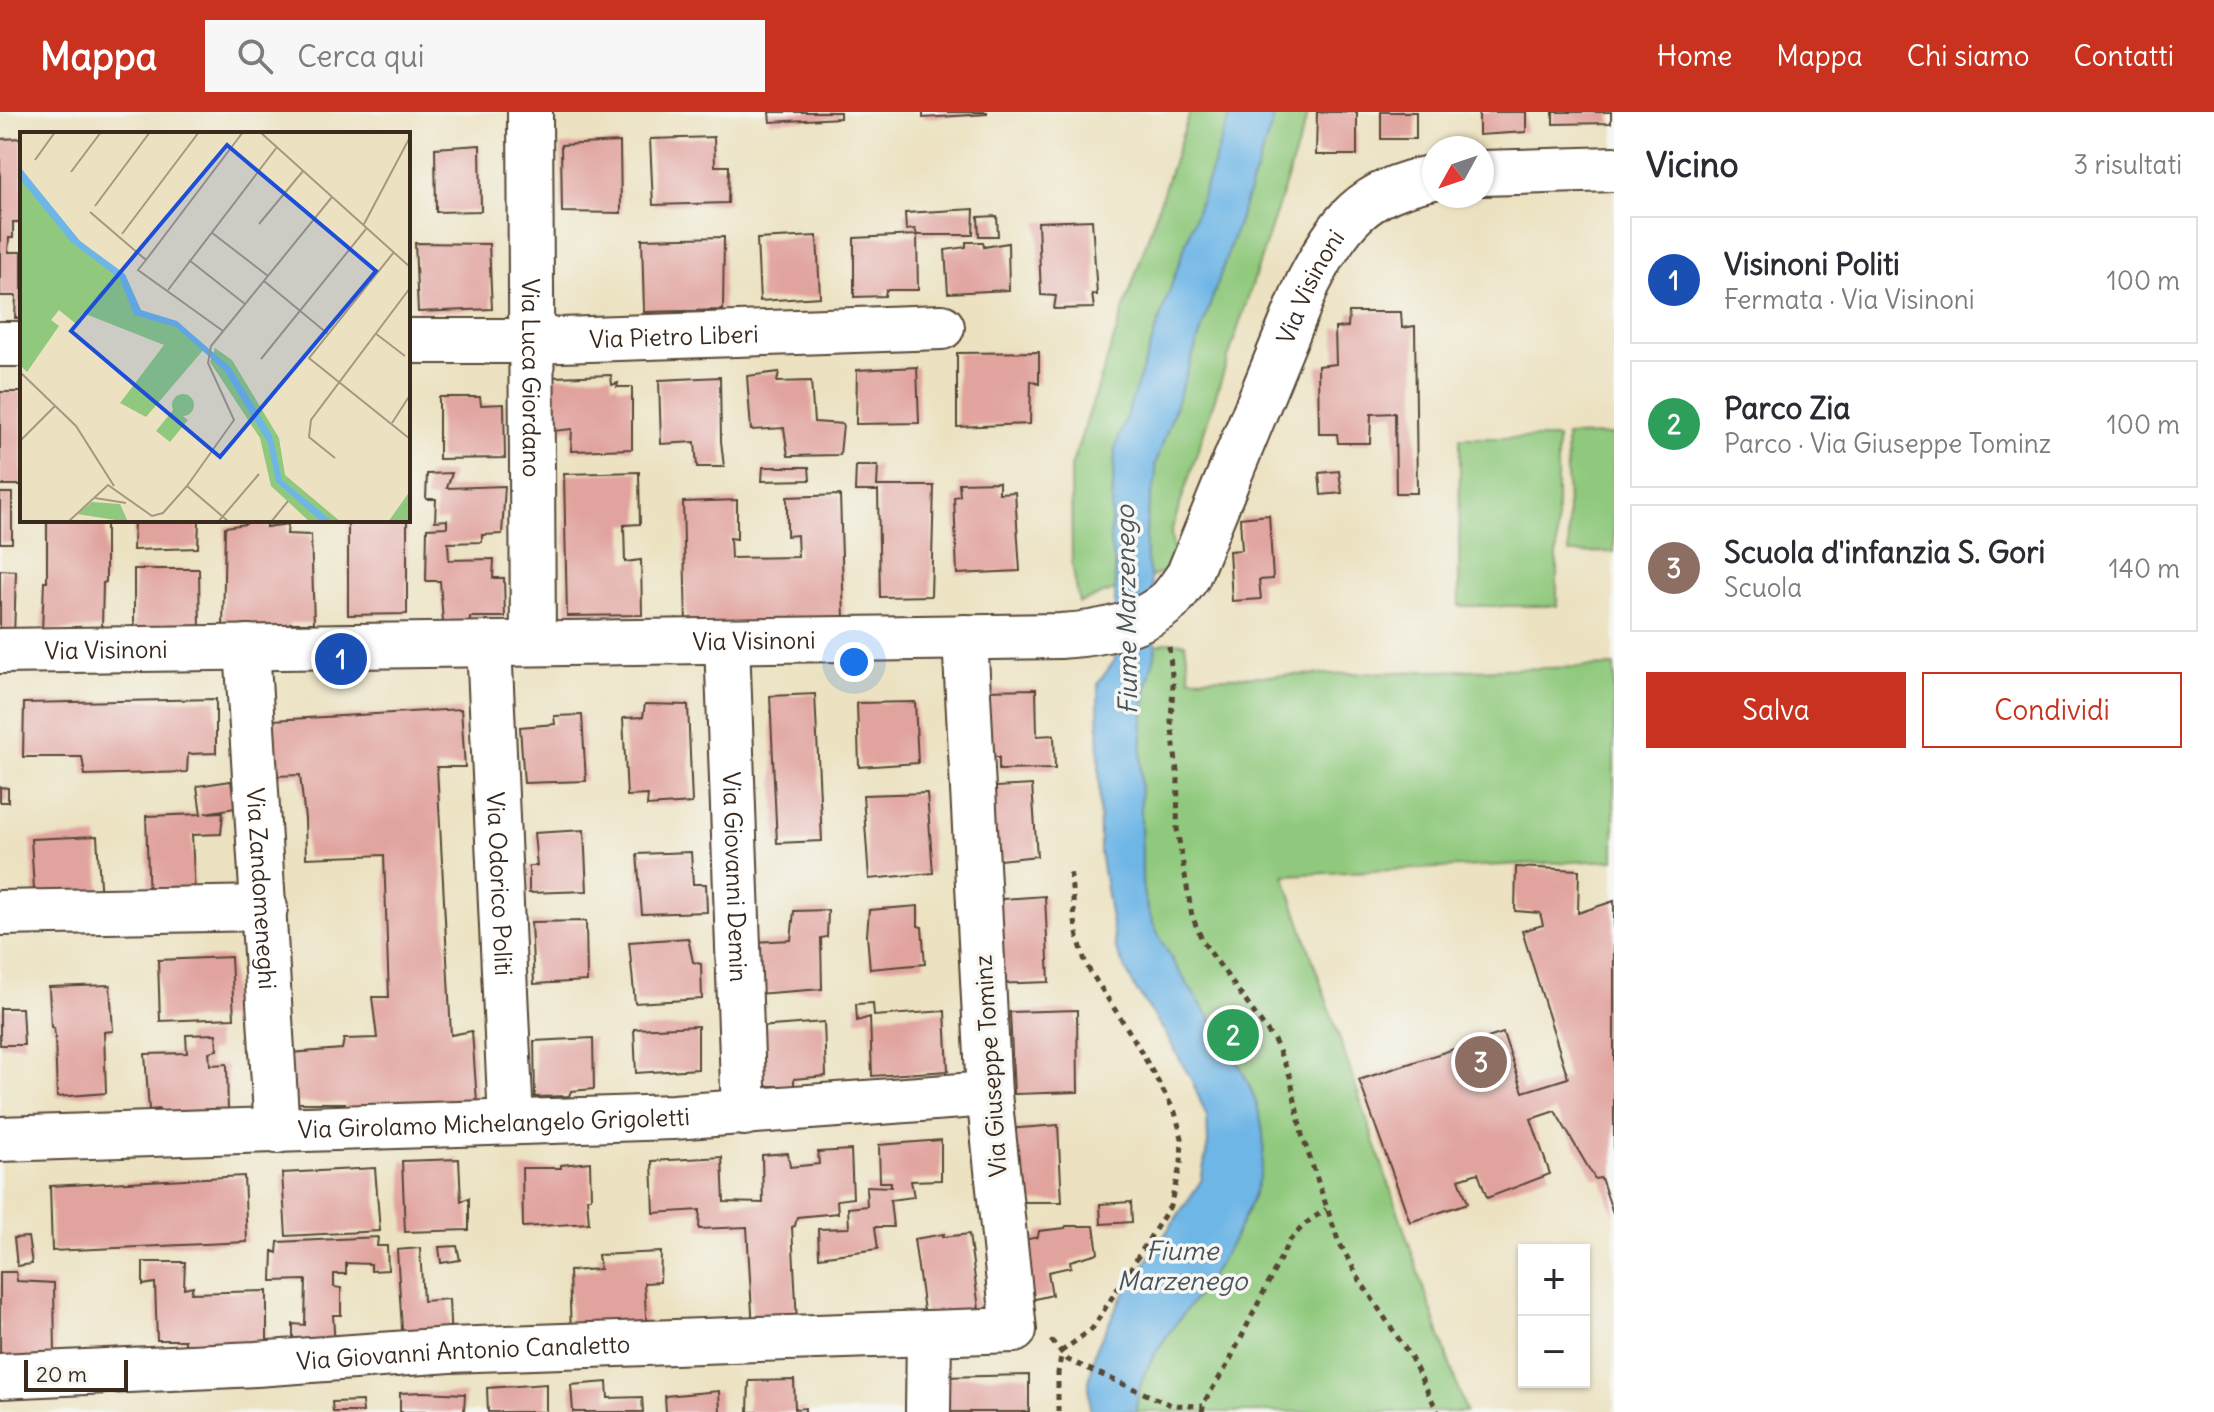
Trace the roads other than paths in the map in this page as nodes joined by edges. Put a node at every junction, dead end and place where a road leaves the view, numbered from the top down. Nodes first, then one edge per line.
1 (530, 112) edge
2 (1614, 169) edge
3 (1494, 173) edge
4 (1422, 179) edge
5 (942, 327) dead end
6 (410, 341) edge
7 (531, 341) junction
8 (965, 637) junction
9 (727, 641) junction
10 (533, 643) junction
11 (489, 644) junction
12 (247, 647) junction
13 (0, 651) edge
14 (265, 908) junction
15 (0, 913) edge
16 (989, 1094) junction
17 (744, 1113) junction
18 (511, 1122) junction
19 (277, 1131) junction
20 (0, 1139) edge
21 (929, 1333) junction
22 (0, 1376) edge
23 (928, 1412) edge

1 - 7 street, Via Luca Giordano
2 - 3 street
4 - 8 street, Via Visinoni
5 - 7 street, Via Pietro Liberi
6 - 7 street, Via Pietro Liberi
7 - 10 street, Via Luca Giordano
8 - 9 street, Via Visinoni
8 - 16 street, Via Giuseppe Tominz
9 - 10 street, Via Visinoni
9 - 17 street, Via Giovanni Demin
10 - 11 street, Via Visinoni
11 - 12 street, Via Visinoni
11 - 18 street, Via Odorico Politi
12 - 13 street, Via Visinoni
12 - 14 street, Via Zandomeneghi
14 - 15 street
14 - 19 street, Via Zandomeneghi
16 - 17 street, Via Girolamo Michelangelo Grigoletti
16 - 21 street, Via Giuseppe Tominz
17 - 18 street, Via Girolamo Michelangelo Grigoletti
18 - 19 street, Via Girolamo Michelangelo Grigoletti
19 - 20 street, Via Girolamo Michelangelo Grigoletti
21 - 22 street, Via Giovanni Antonio Canaletto
21 - 23 street

